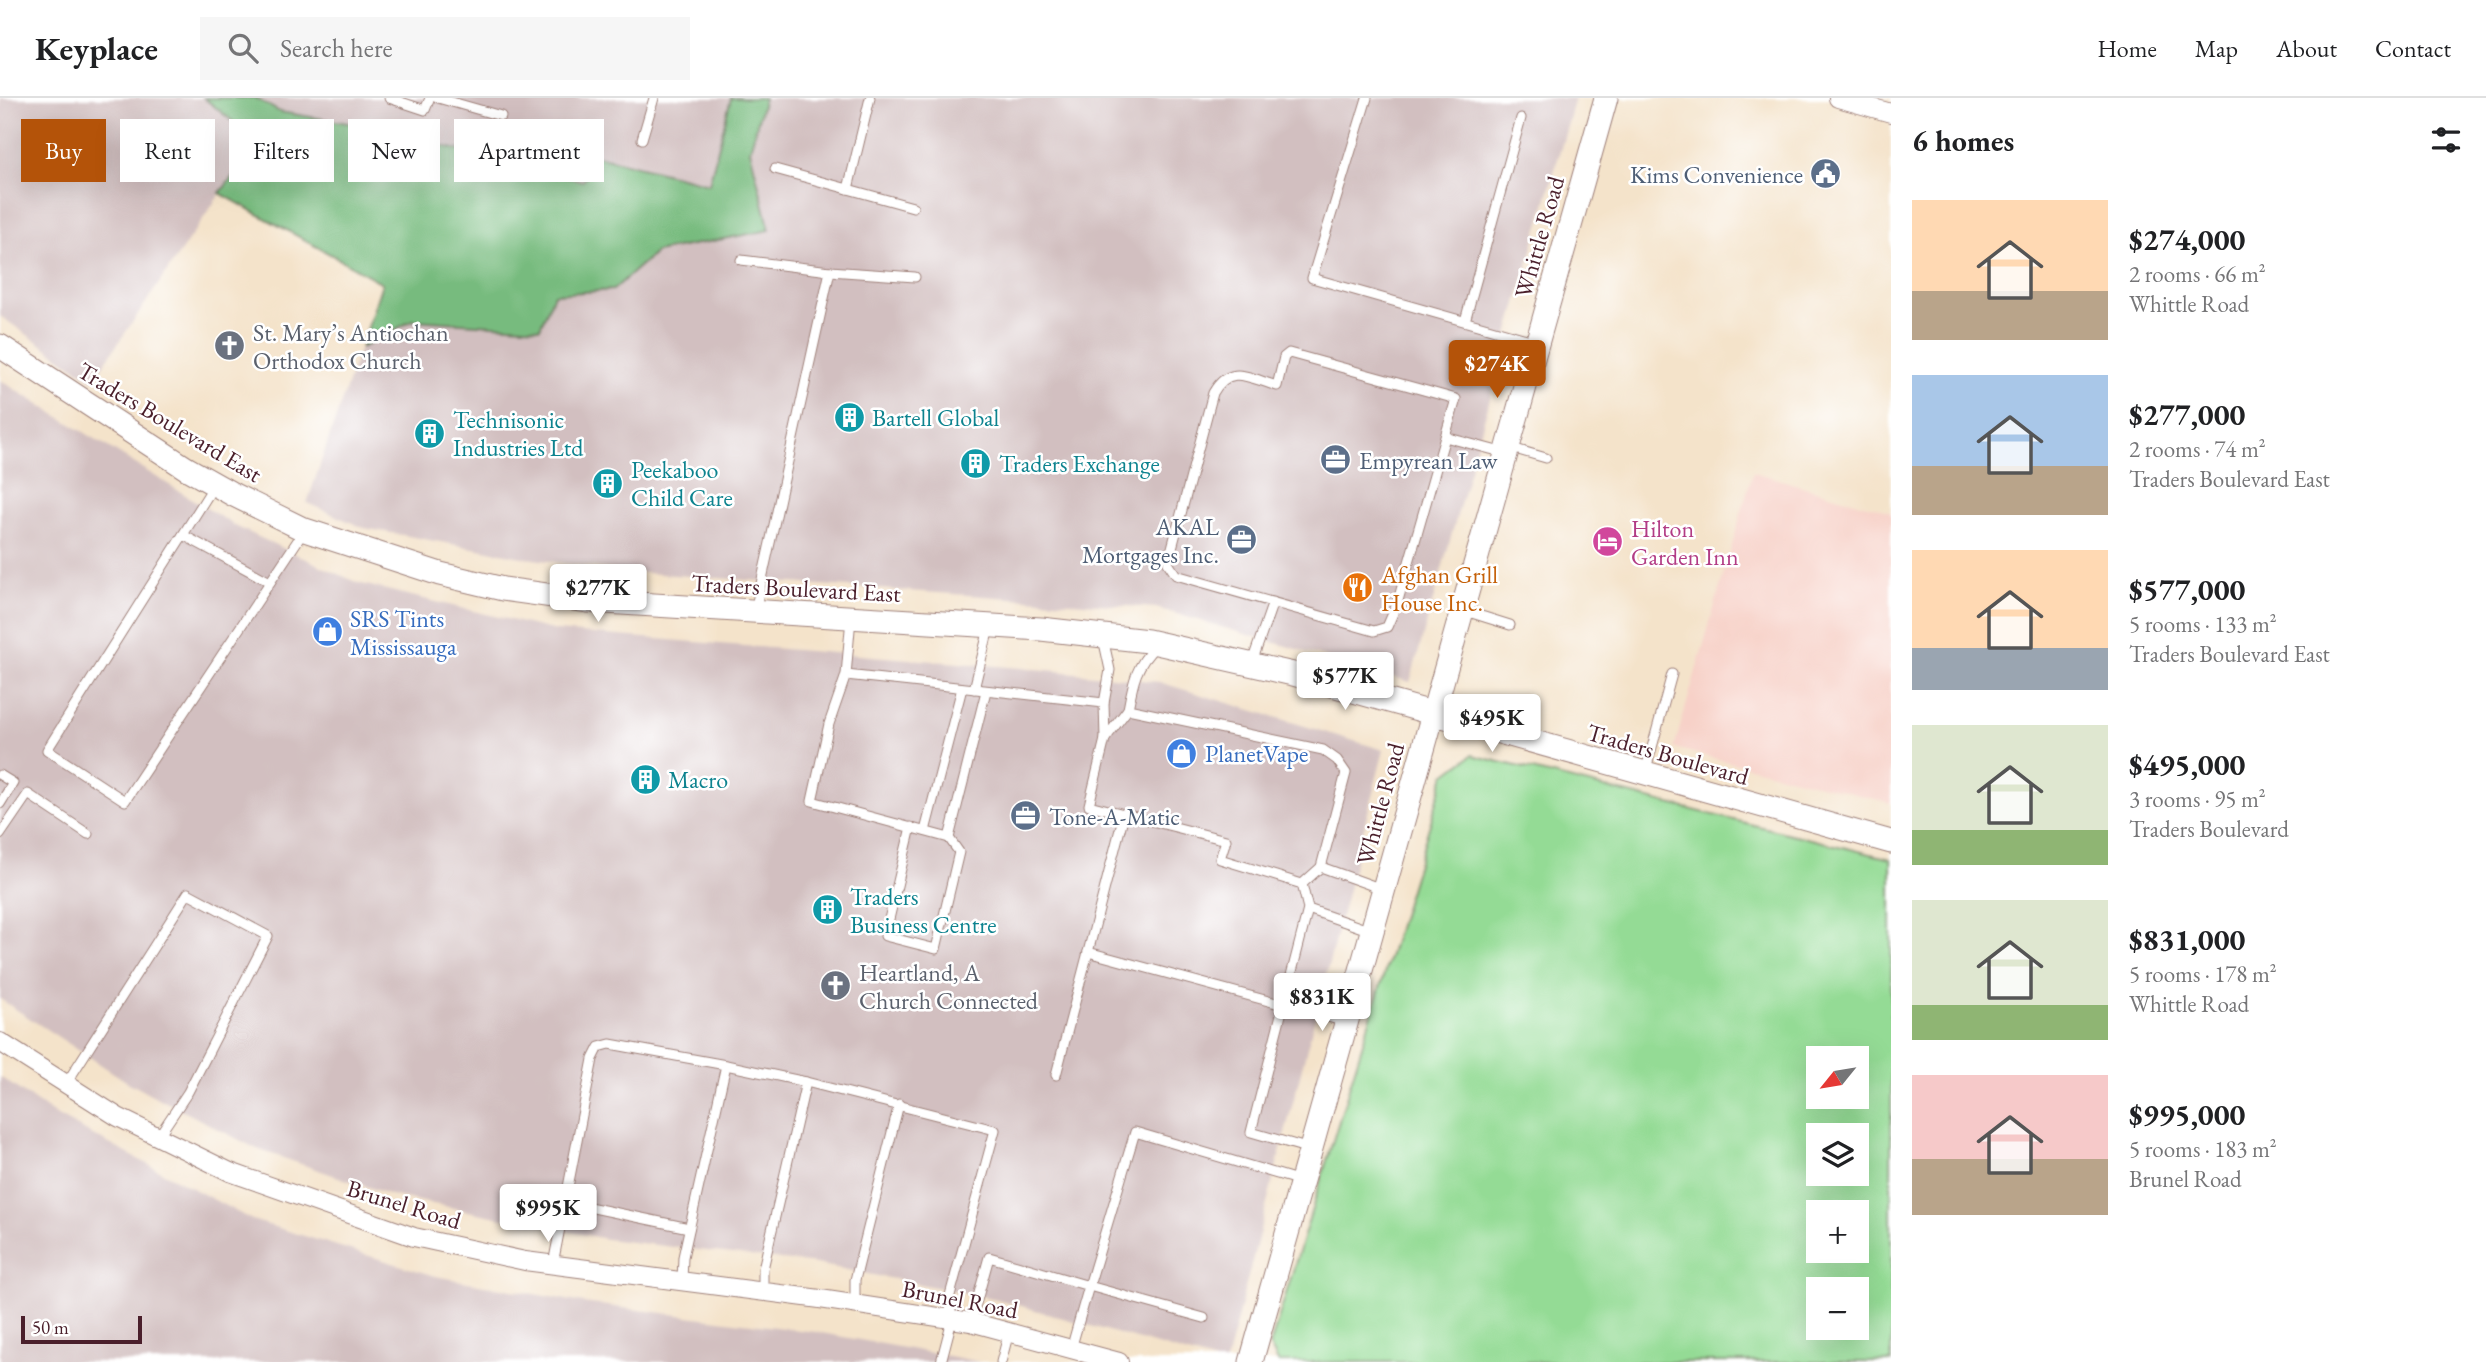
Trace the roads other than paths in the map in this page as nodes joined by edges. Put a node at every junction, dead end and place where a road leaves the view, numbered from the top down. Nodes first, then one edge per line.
1 (389, 98) edge
2 (430, 98) edge
3 (438, 98) edge
4 (654, 98) edge
5 (870, 98) edge
6 (1367, 98) edge
7 (1606, 98) edge
8 (1838, 98) edge
9 (1891, 113) edge
10 (501, 116) dead end
11 (1521, 118) dead end
12 (642, 139) dead end
13 (775, 169) dead end
14 (848, 190) junction
15 (913, 207) dead end
16 (741, 260) dead end
17 (830, 271) junction
18 (915, 277) dead end
19 (1465, 321) junction
20 (1537, 342) junction
21 (0, 346) edge
22 (1445, 437) junction
23 (1506, 449) junction
24 (1546, 458) dead end
25 (215, 484) junction
26 (305, 530) junction
27 (183, 535) junction
28 (270, 582) junction
29 (1273, 602) junction
30 (1461, 610) junction
31 (754, 613) junction
32 (851, 617) junction
33 (1510, 625) dead end
34 (990, 626) junction
35 (1103, 636) junction
36 (1158, 644) junction
37 (1251, 664) junction
38 (1672, 674) dead end
39 (846, 676) junction
40 (962, 688) junction
41 (974, 689) junction
42 (986, 691) junction
43 (1104, 703) junction
44 (1128, 709) junction
45 (1431, 715) junction
46 (1105, 739) junction
47 (0, 775) edge
48 (1644, 775) junction
49 (0, 804) edge
50 (1125, 814) junction
51 (911, 827) junction
52 (925, 831) junction
53 (88, 834) dead end
54 (0, 835) edge
55 (949, 838) junction
56 (1891, 842) edge
57 (1321, 867) junction
58 (1302, 884) junction
59 (1384, 889) junction
60 (1308, 909) junction
61 (1372, 932) junction
62 (1088, 952) junction
63 (1283, 1005) junction
64 (1348, 1023) junction
65 (0, 1042) edge
66 (726, 1065) junction
67 (1056, 1075) dead end
68 (806, 1082) junction
69 (66, 1084) junction
70 (899, 1104) junction
71 (158, 1137) junction
72 (1312, 1149) junction
73 (1303, 1181) junction
74 (565, 1202) junction
75 (689, 1228) junction
76 (553, 1264) junction
77 (682, 1281) junction
78 (1089, 1286) junction
79 (763, 1292) junction
80 (855, 1304) junction
81 (1205, 1318) dead end
82 (952, 1320) junction
83 (971, 1322) junction
84 (1009, 1332) junction
85 (1071, 1349) junction
86 (941, 1362) edge
87 (1001, 1362) edge
88 (1119, 1362) edge
89 (1251, 1362) edge

1 - 2 lane
3 - 10 lane
4 - 12 lane
5 - 14 lane
6 - 19 lane
7 - 20 street, Whittle Road
8 - 9 street
11 - 19 lane
13 - 14 lane
14 - 15 lane
16 - 17 lane
17 - 18 lane
17 - 31 lane
19 - 20 lane
20 - 23 street, Whittle Road
21 - 25 street, Traders Boulevard East
22 - 23 lane
22 - 29 lane
22 - 29 lane
23 - 24 lane
23 - 30 street, Whittle Road
25 - 26 street, Traders Boulevard East
25 - 27 lane
26 - 28 lane
26 - 31 street, Traders Boulevard East
27 - 28 lane
27 - 28 lane
29 - 37 lane
30 - 33 lane
30 - 45 street, Whittle Road
31 - 32 street, Traders Boulevard East
32 - 34 street, Traders Boulevard East
32 - 39 lane
34 - 35 street, Traders Boulevard East
34 - 41 lane
35 - 36 street, Traders Boulevard East
35 - 43 lane
36 - 37 street, Traders Boulevard East
36 - 44 lane
37 - 45 street, Traders Boulevard East
38 - 48 lane
39 - 40 lane
39 - 51 lane
40 - 41 lane
40 - 52 lane
41 - 42 lane
42 - 43 lane
42 - 55 lane
43 - 46 lane
44 - 46 lane
44 - 57 lane
45 - 48 street, Traders Boulevard
45 - 59 street, Whittle Road
46 - 50 lane
47 - 49 lane
48 - 56 street, Traders Boulevard
50 - 58 lane
50 - 62 lane
51 - 52 lane
51 - 55 lane
52 - 55 lane
53 - 54 lane
57 - 58 lane
57 - 59 lane
58 - 60 lane
59 - 61 street, Whittle Road
60 - 61 lane
60 - 63 lane
61 - 64 street, Whittle Road
62 - 63 lane
62 - 67 lane
63 - 64 lane
63 - 72 lane
64 - 72 street, Whittle Road
65 - 69 street, Brunel Road
66 - 68 lane
66 - 74 lane
66 - 75 lane
68 - 70 lane
68 - 79 lane
69 - 71 street, Brunel Road
69 - 71 lane
70 - 80 lane
70 - 82 lane
71 - 76 street, Brunel Road
72 - 73 street, Whittle Road
73 - 78 lane
73 - 89 street, Whittle Road
74 - 75 lane
74 - 76 lane
75 - 77 lane
76 - 77 street, Brunel Road
77 - 79 street, Brunel Road
78 - 81 lane
78 - 83 lane
78 - 85 lane
79 - 80 street, Brunel Road
80 - 82 street, Brunel Road
82 - 83 street, Brunel Road
82 - 86 lane
83 - 84 street, Brunel Road
84 - 85 street, Brunel Road
84 - 87 lane
85 - 88 street, Brunel Road

